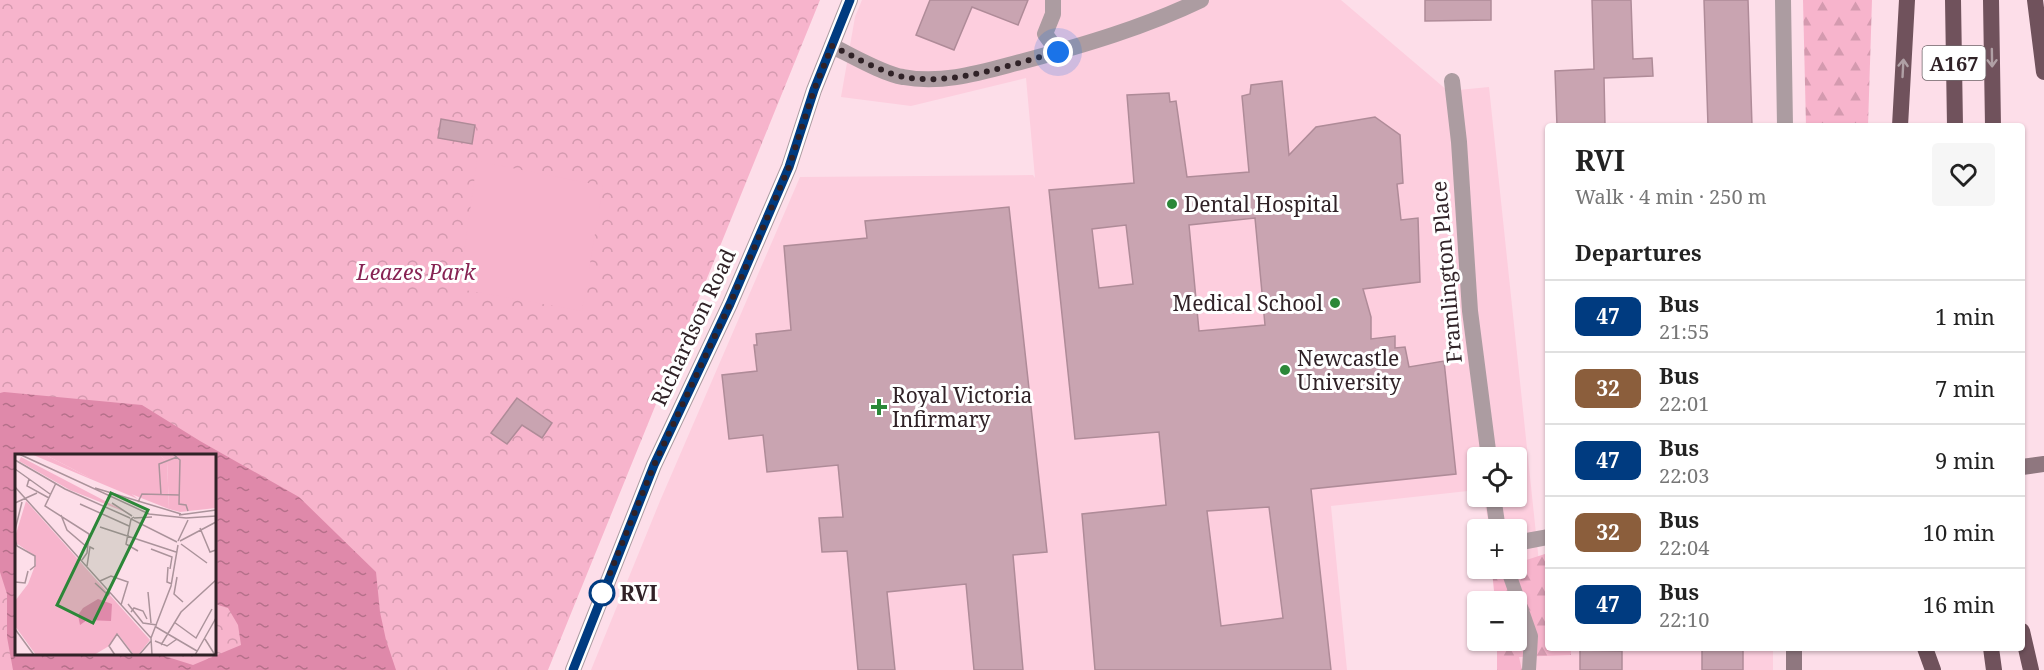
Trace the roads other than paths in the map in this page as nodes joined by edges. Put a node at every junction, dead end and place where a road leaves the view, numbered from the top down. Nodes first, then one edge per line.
1 (850, 0) edge
2 (1053, 0) edge
3 (1201, 0) edge
4 (1783, 0) edge
5 (1907, 0) edge
6 (1953, 0) edge
7 (1992, 0) edge
8 (2035, 0) edge
9 (832, 46) junction
10 (1058, 52) junction
11 (2044, 72) edge
12 (1452, 81) dead end
13 (1785, 123) edge
14 (1900, 123) edge
15 (1955, 123) edge
16 (1993, 123) edge
17 (1487, 447) edge
18 (2044, 465) edge
19 (2025, 467) edge
20 (1545, 538) edge
21 (1527, 541) edge
22 (1512, 579) edge
23 (2025, 644) edge
24 (1794, 651) edge
25 (1926, 651) edge
26 (1991, 651) edge
27 (573, 670) edge
28 (1529, 670) edge
29 (1794, 670) edge
30 (1933, 670) edge
31 (1994, 670) edge
32 (2031, 670) edge

1 - 9 street, Richardson Road
2 - 10 street
3 - 10 street
4 - 13 street
14 -> 5 highway
6 - 15 highway, A167
7 -> 16 highway, A167
8 - 11 highway
9 - 10 street
9 - 27 street, Richardson Road
12 - 17 street, Framlington Place
18 - 19 main road
20 - 21 street
22 - 28 street
23 - 32 highway
24 - 29 main road
25 - 30 highway
26 - 31 highway

